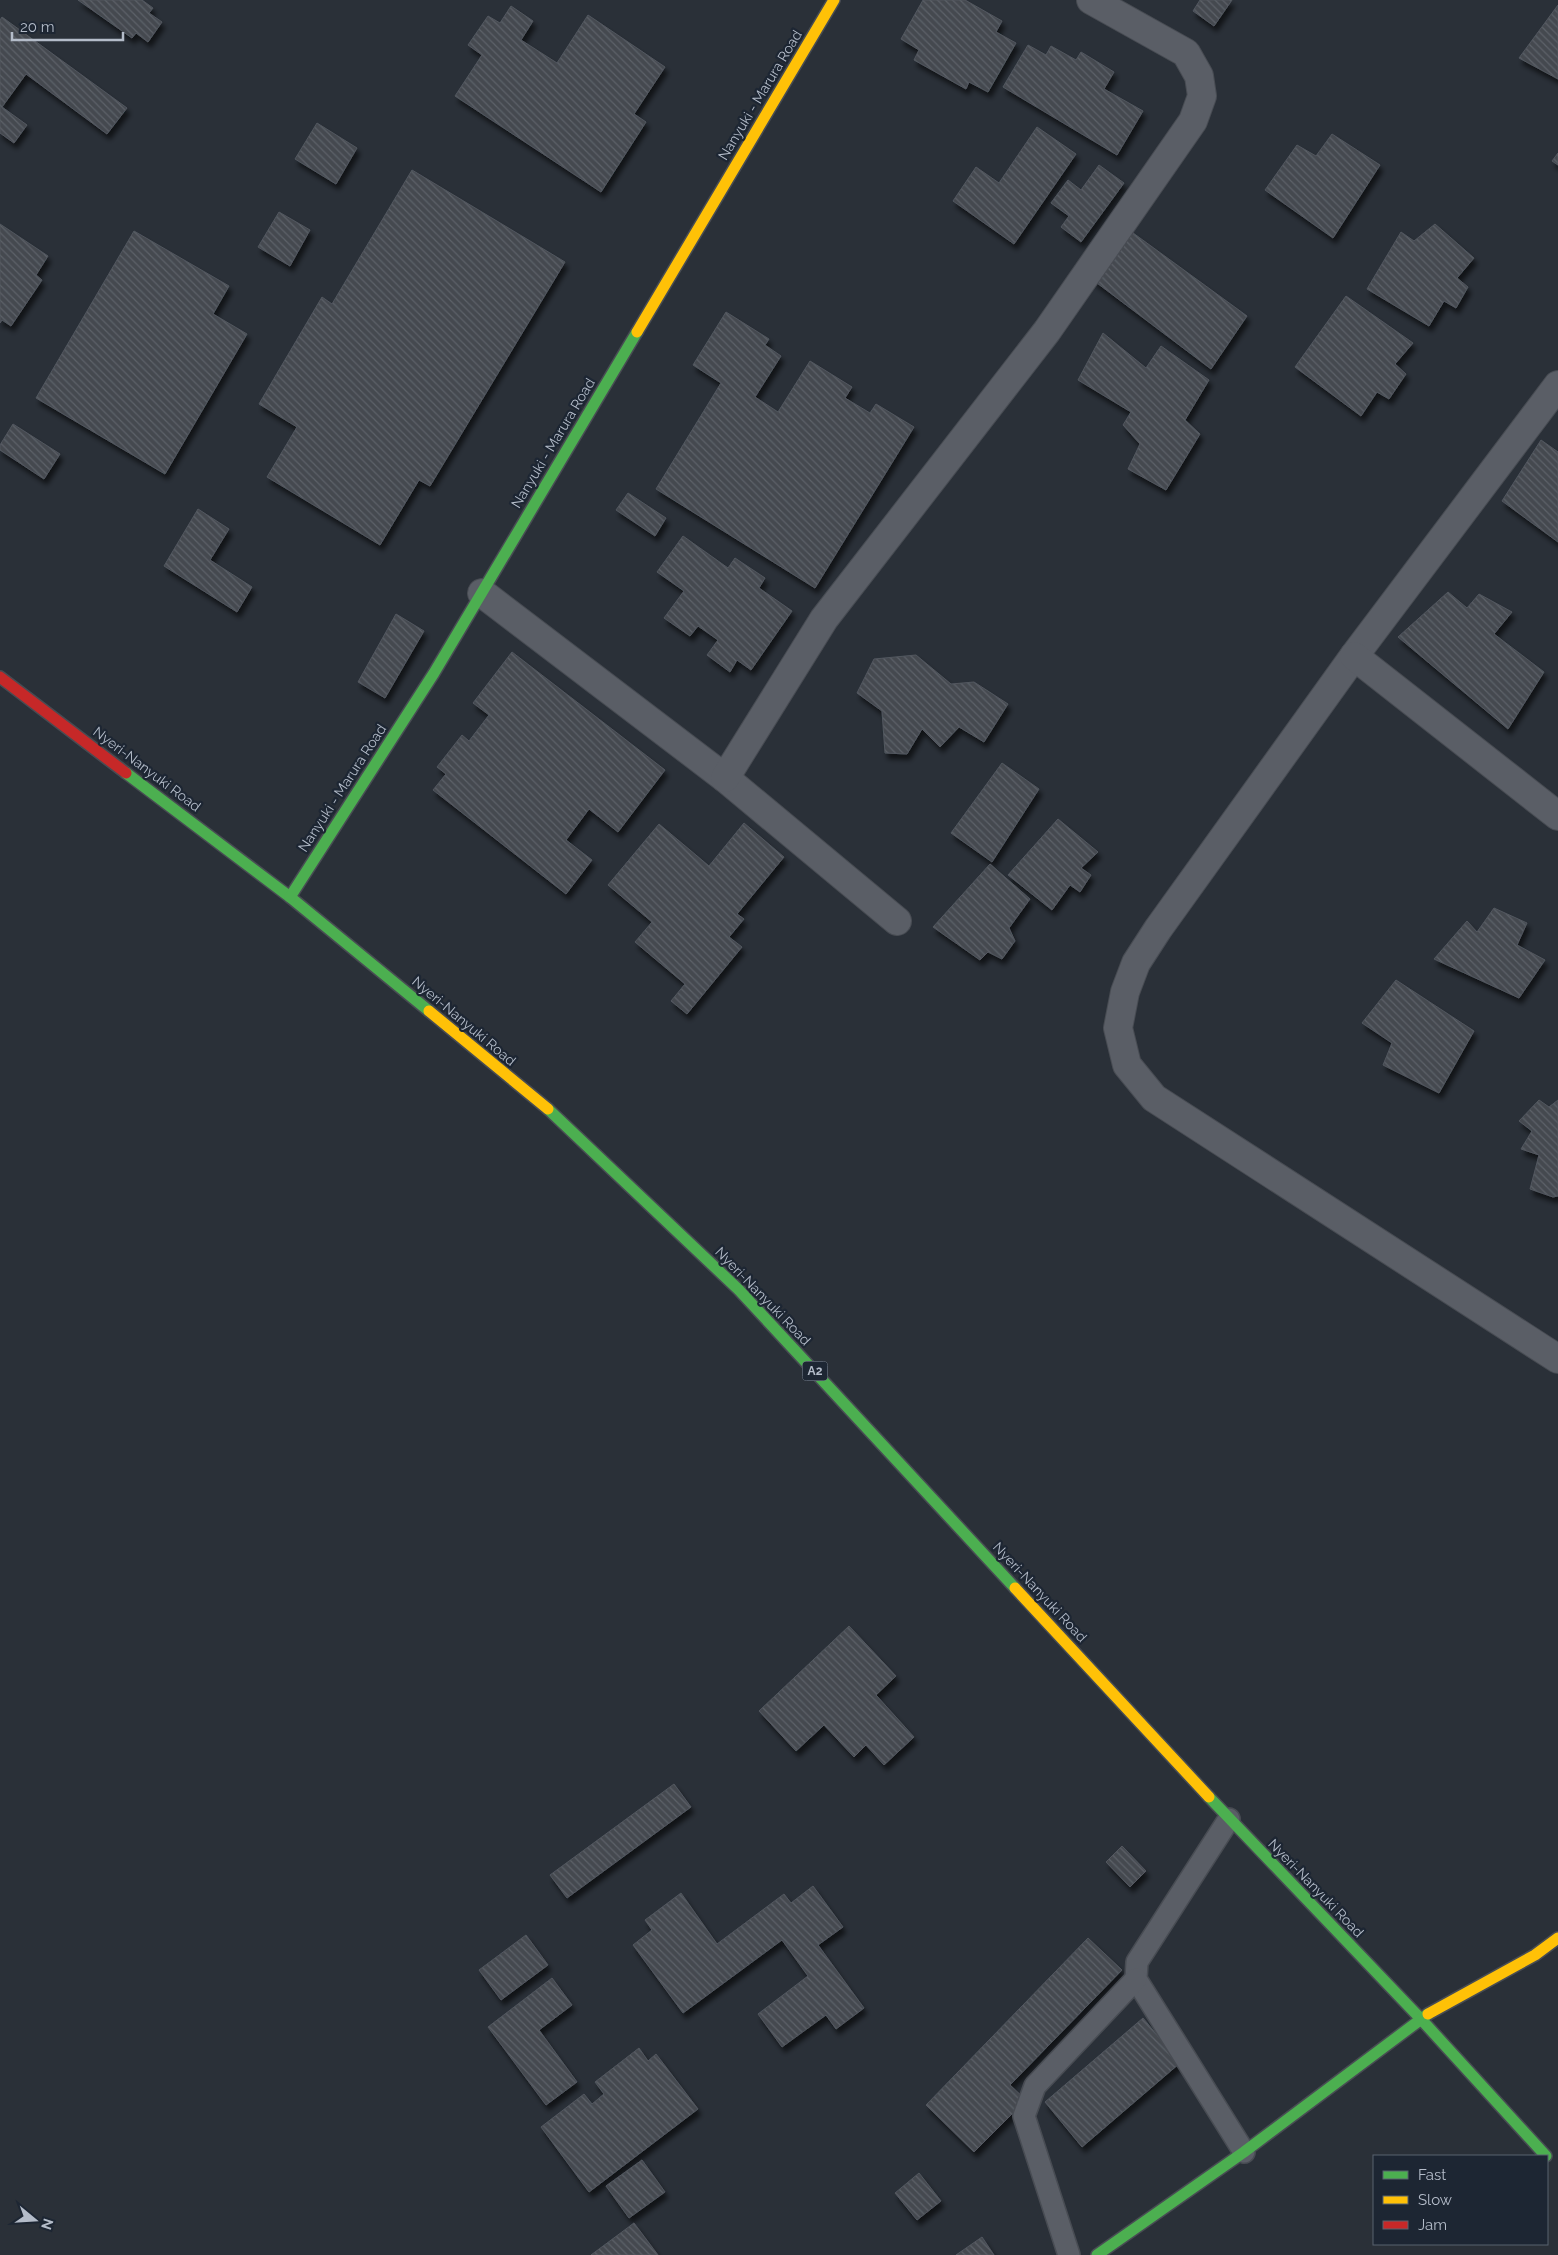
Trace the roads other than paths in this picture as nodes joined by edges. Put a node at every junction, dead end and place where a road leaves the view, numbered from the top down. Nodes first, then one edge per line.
1 (834, 0) edge
2 (1091, 0) edge
3 (1558, 385) edge
4 (482, 593) junction
5 (1354, 656) junction
6 (0, 677) edge
7 (726, 778) junction
8 (1558, 816) edge
9 (290, 897) junction
10 (897, 921) dead end
11 (1558, 1360) edge
12 (1229, 1819) junction
13 (1558, 1938) edge
14 (1136, 1979) junction
15 (1420, 2018) junction
16 (1244, 2152) junction
17 (1544, 2155) edge
18 (1069, 2255) edge
19 (1096, 2255) edge

1 - 4 main road, Nanyuki - Marura Road
2 - 7 street
3 - 5 street
4 - 7 street
4 - 9 main road, Nanyuki - Marura Road
5 - 8 street
5 - 11 street
6 - 9 main road, Nyeri-Nanyuki Road / A2
7 - 10 street
9 - 12 main road, Nyeri-Nanyuki Road / A2
12 - 14 lane
12 - 15 main road, Nyeri-Nanyuki Road / A2
13 - 15 main road
14 - 16 lane
14 - 18 lane
15 - 16 main road
15 - 17 main road, Nyeri-Nanyuki Road / A2
16 - 19 main road

